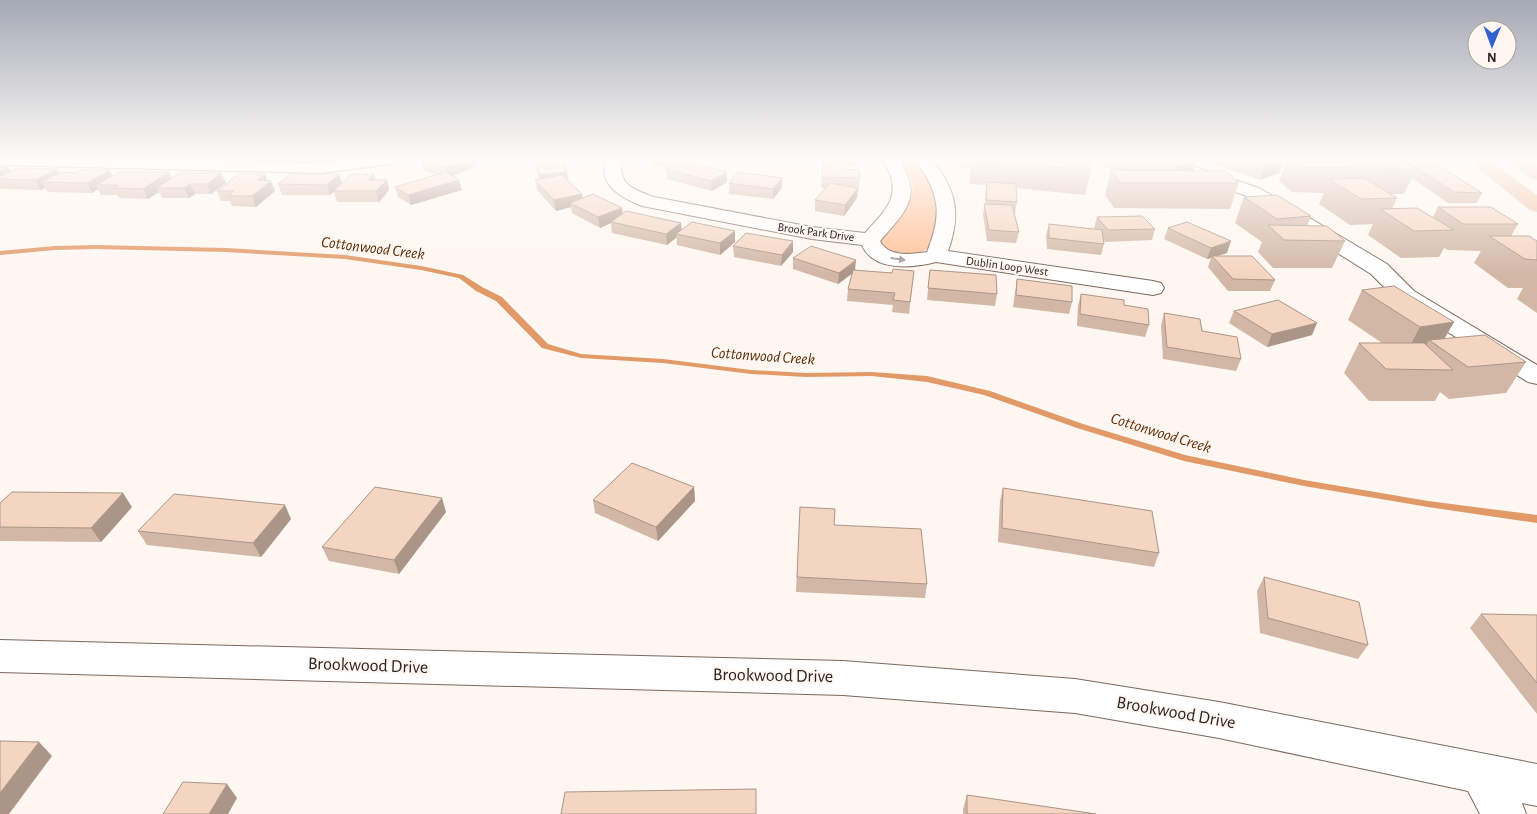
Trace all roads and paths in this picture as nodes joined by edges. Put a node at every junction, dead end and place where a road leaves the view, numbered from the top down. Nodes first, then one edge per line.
1 (641, 198) edge
2 (900, 198) edge
3 (945, 198) edge
4 (1263, 198) edge
5 (870, 240) junction
6 (936, 256) junction
7 (1153, 288) dead end
8 (1537, 376) edge
9 (0, 656) edge
10 (1482, 774) junction
11 (1537, 786) edge
12 (1504, 814) edge

1 - 5 street, Brook Park Drive
2 - 5 street
3 - 6 street
4 - 8 street
5 -> 6 street, Dublin Loop West
6 - 7 street, Dublin Loop West
9 - 10 street, Brookwood Drive
10 - 11 street, Brookwood Drive
10 - 12 street

